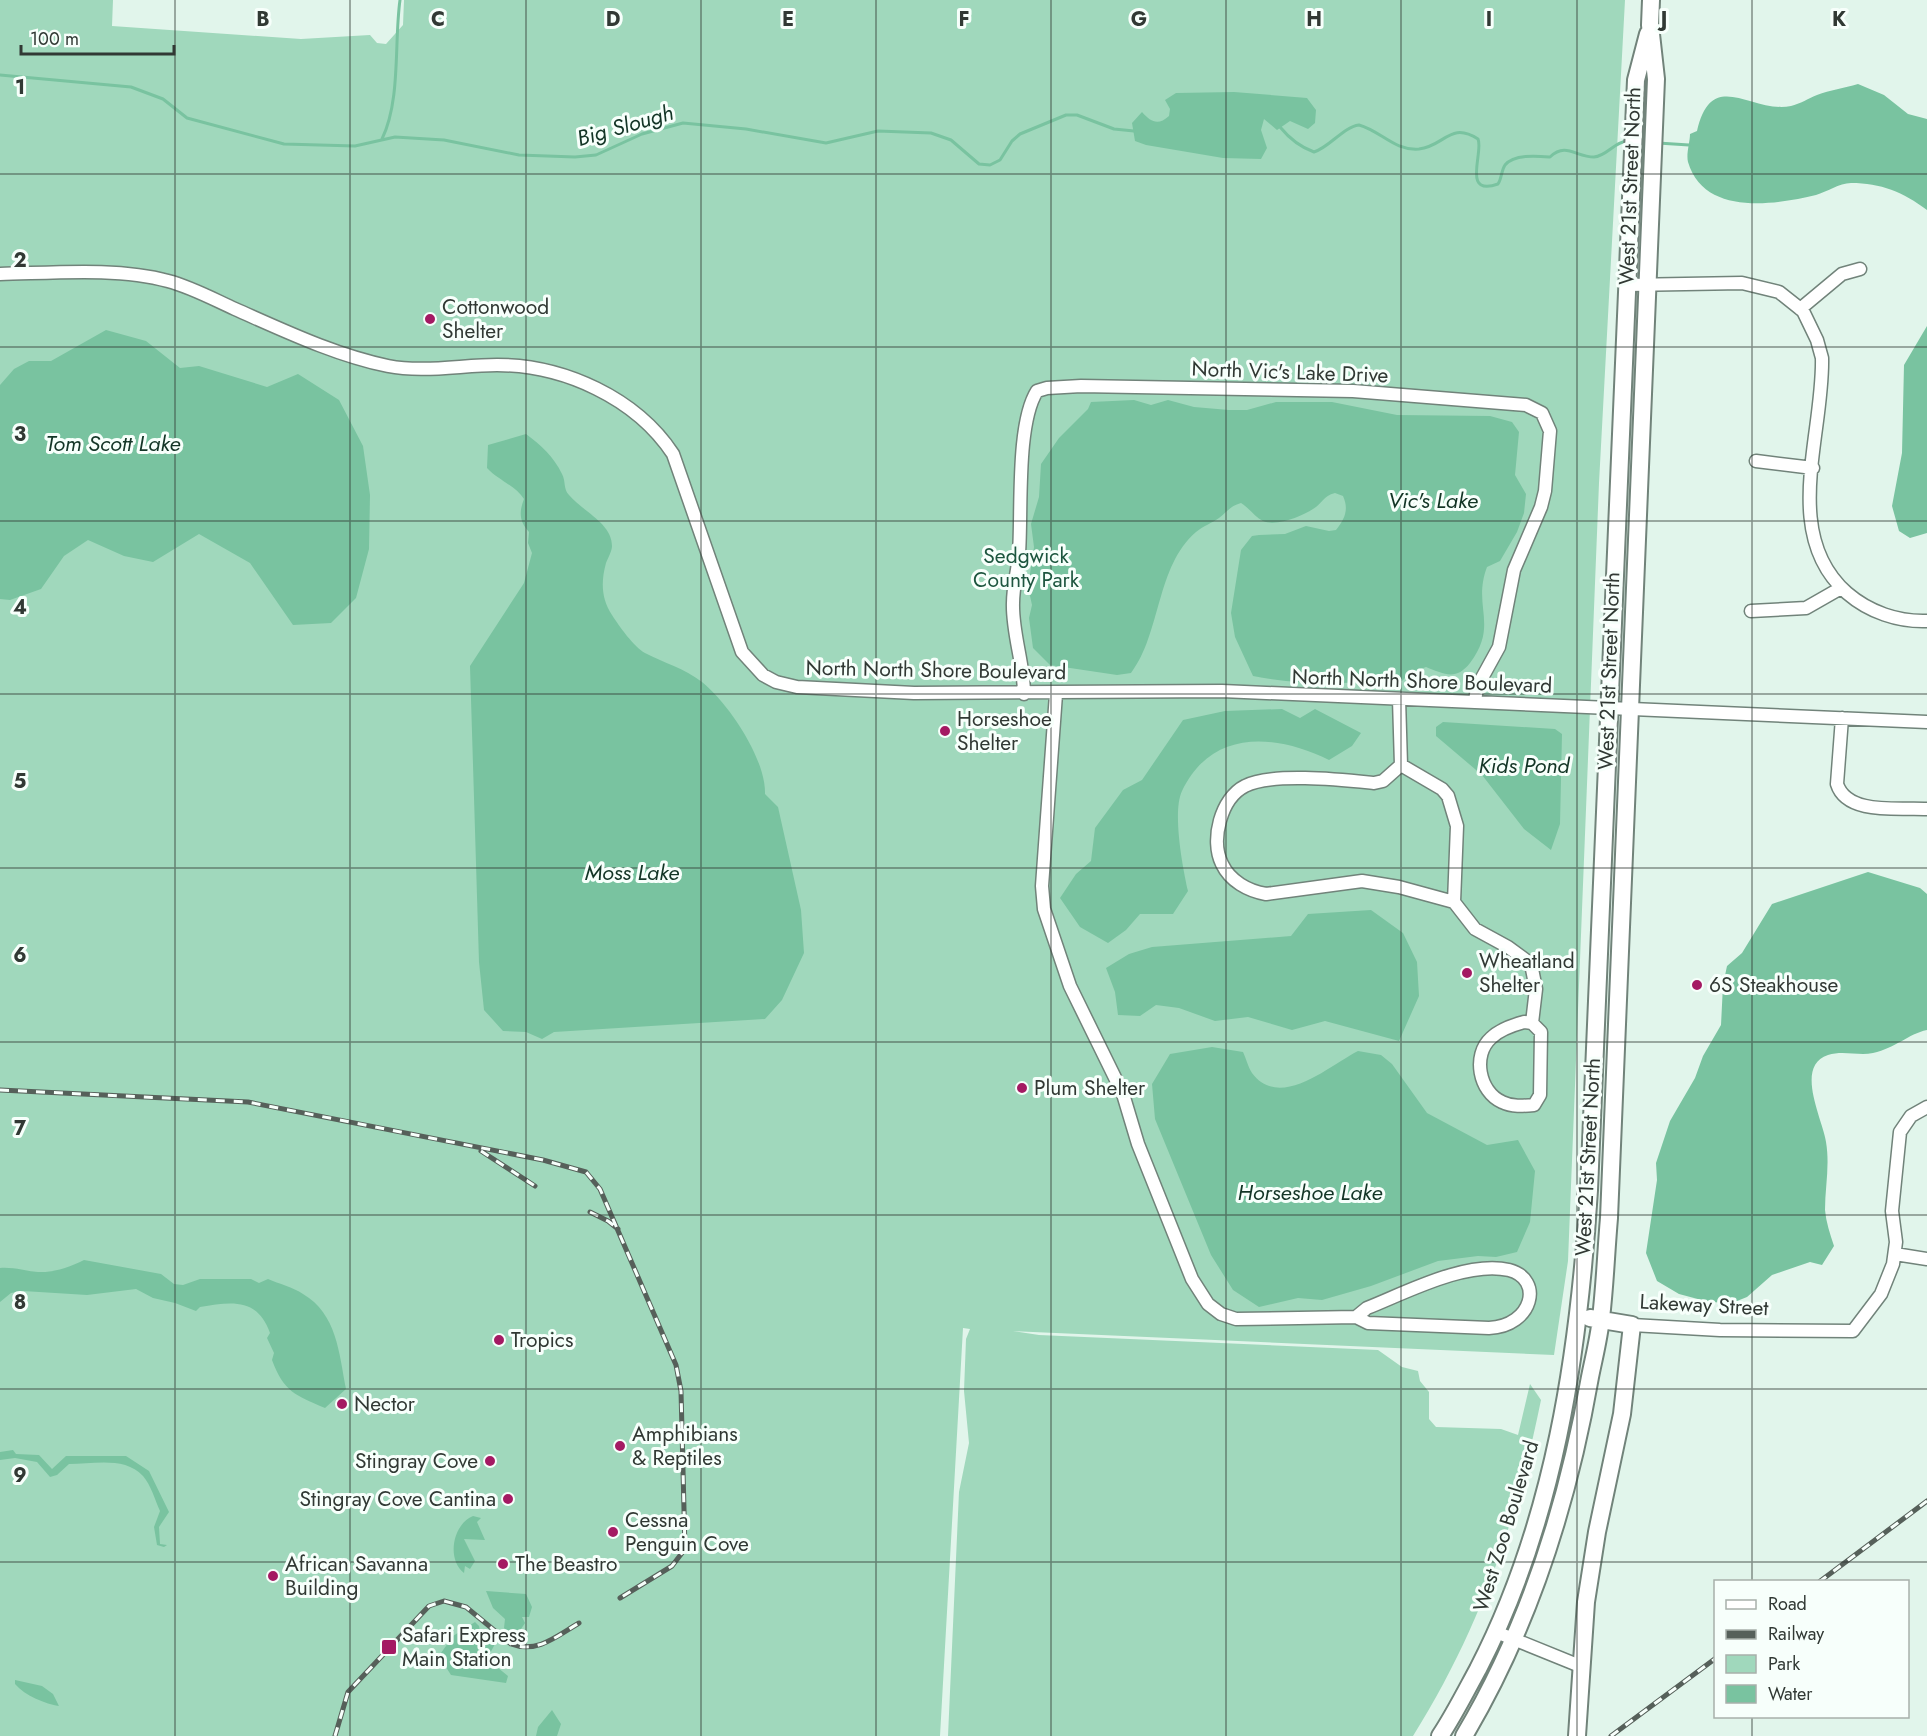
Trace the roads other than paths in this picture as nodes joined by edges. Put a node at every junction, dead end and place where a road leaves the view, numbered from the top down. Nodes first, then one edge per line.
1 (1651, 0) edge
2 (1650, 25) junction
3 (1860, 269) dead end
4 (0, 274) edge
5 (1628, 285) junction
6 (1649, 285) junction
7 (1800, 309) junction
8 (1756, 461) dead end
9 (1813, 468) junction
10 (1841, 588) junction
11 (1751, 611) dead end
12 (1927, 621) edge
13 (1024, 694) junction
14 (1056, 694) junction
15 (1399, 699) junction
16 (1475, 702) junction
17 (1610, 708) junction
18 (1630, 709) junction
19 (1842, 718) junction
20 (1927, 722) edge
21 (1401, 765) junction
22 (1927, 809) edge
23 (1454, 902) junction
24 (1532, 1023) junction
25 (1927, 1107) edge
26 (1895, 1254) junction
27 (1927, 1259) edge
28 (1356, 1317) junction
29 (1579, 1317) junction
30 (1601, 1320) junction
31 (1632, 1325) junction
32 (1496, 1632) junction
33 (1515, 1640) junction
34 (1580, 1666) junction
35 (1440, 1736) edge
36 (1464, 1736) edge
37 (1577, 1736) edge

1 - 2 main road, West 21st Street North
2 - 5 main road, West 21st Street North
2 - 6 main road, West 21st Street North
3 - 7 street
4 - 13 street, North North Shore Boulevard
5 - 6 street
5 - 17 main road, West 21st Street North
6 - 7 street
6 - 18 main road, West 21st Street North
7 - 9 street
8 - 9 street
9 - 10 street
10 - 11 street
10 - 12 street
13 - 14 street, North North Shore Boulevard
13 - 16 street, North Vic's Lake Drive
14 - 15 street, North North Shore Boulevard
14 - 28 street
15 - 16 street, North North Shore Boulevard
15 - 21 street
16 - 17 street, North North Shore Boulevard
17 - 18 street, North North Shore Boulevard
17 - 29 main road, West 21st Street North
18 - 19 street, North North Shore Boulevard
18 - 30 main road, West 21st Street North
19 - 20 street, North North Shore Boulevard
19 - 22 street
21 - 23 street
21 - 23 street
23 - 24 street
24 - 24 street
25 - 26 street
26 - 27 street
26 - 31 street, Lakeway Street
28 - 28 street
29 - 30 main road, Lakeway Street
29 - 32 main road, West Zoo Boulevard
30 - 31 main road, Lakeway Street
30 - 33 main road, West Zoo Boulevard
31 - 34 main road
32 - 33 street
32 - 35 main road, West Zoo Boulevard
33 - 34 street
33 - 36 main road, West Zoo Boulevard
34 - 37 main road

